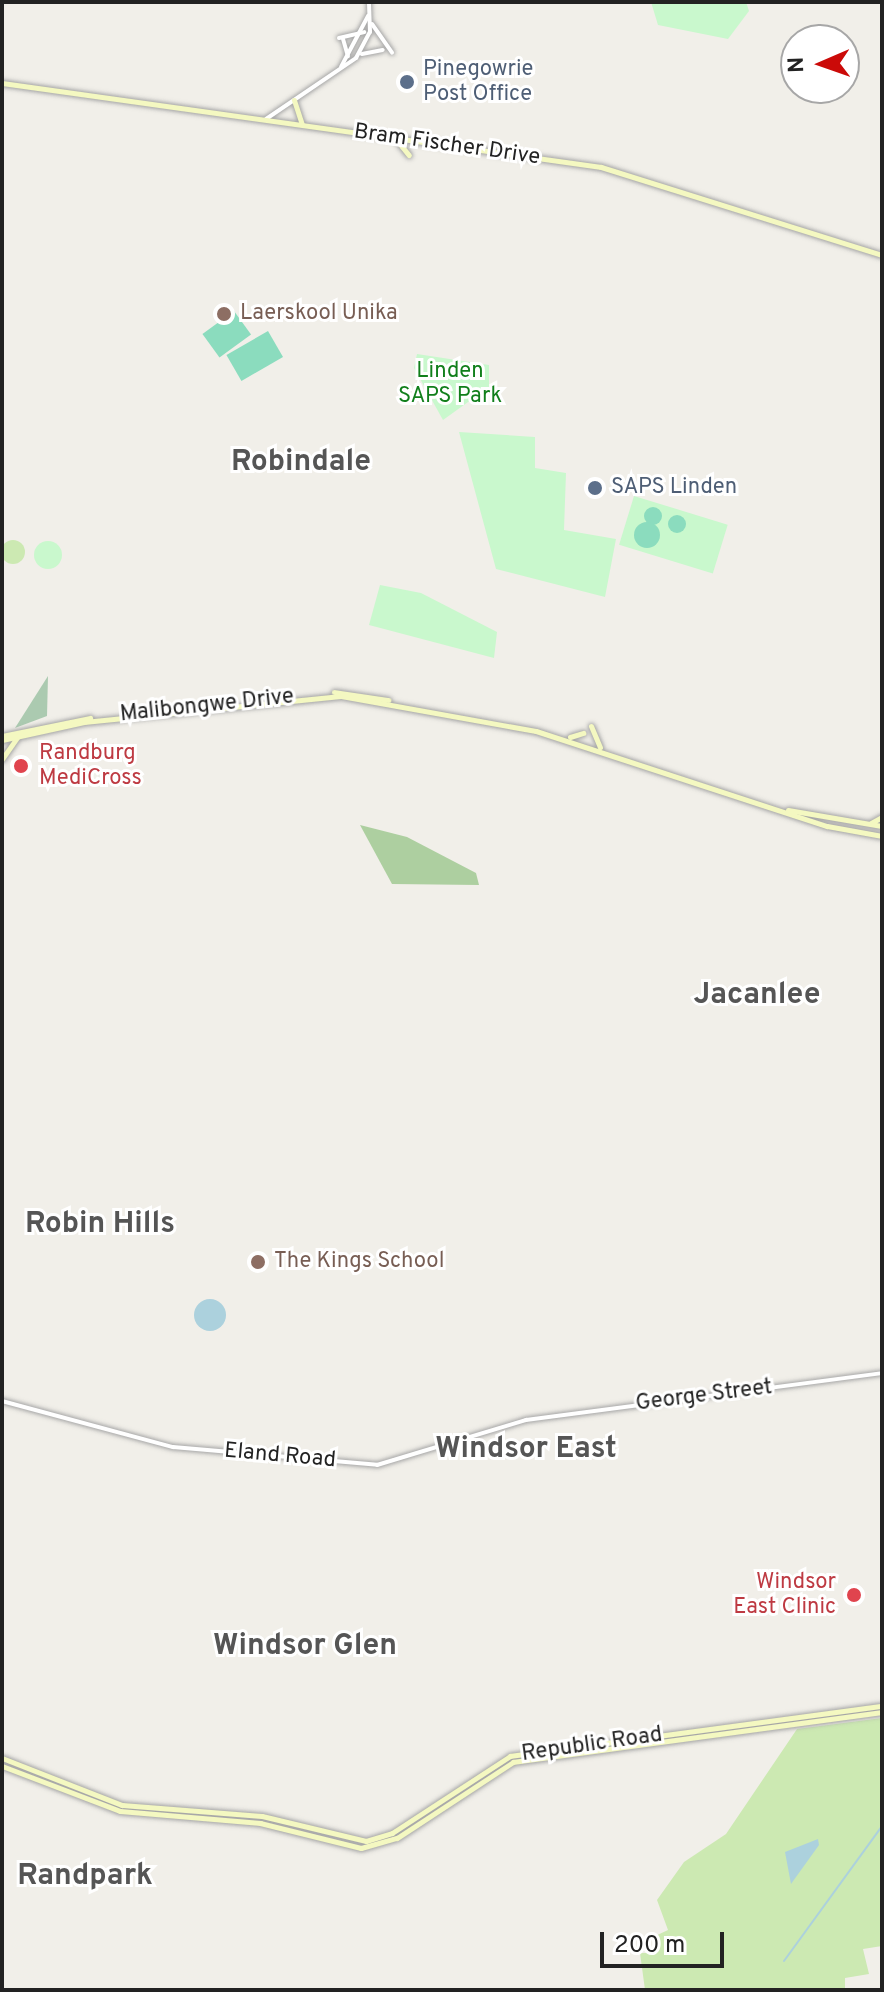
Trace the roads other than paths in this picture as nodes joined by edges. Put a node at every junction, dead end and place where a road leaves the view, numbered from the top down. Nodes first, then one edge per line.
1 (369, 2) edge
2 (369, 14) junction
3 (371, 22) junction
4 (364, 32) junction
5 (363, 44) junction
6 (383, 50) dead end
7 (392, 53) dead end
8 (356, 58) junction
9 (348, 59) junction
10 (341, 67) junction
11 (2, 83) edge
12 (294, 100) junction
13 (264, 120) junction
14 (302, 125) junction
15 (395, 138) junction
16 (409, 155) dead end
17 (882, 255) edge
18 (412, 707) junction
19 (591, 726) dead end
20 (546, 733) junction
21 (583, 733) dead end
22 (18, 735) junction
23 (2, 738) edge
24 (604, 750) junction
25 (2, 759) edge
26 (787, 809) junction
27 (882, 817) edge
28 (866, 825) junction
29 (882, 826) edge
30 (882, 836) edge
31 (882, 1373) edge
32 (2, 1401) edge
33 (526, 1420) joint
34 (882, 1706) edge
35 (882, 1712) edge
36 (2, 1758) edge
37 (2, 1766) edge

1 - 2 street
2 - 3 street
2 - 4 street
3 - 5 street
3 - 7 street
4 - 5 street
4 - 9 street
5 - 8 street
5 - 9 street
6 - 8 street
8 - 10 street
9 - 10 street
10 - 12 street
11 - 13 main road, Bram Fischer Drive
12 - 13 street
12 - 14 main road
13 - 14 main road, Bram Fischer Drive
14 - 15 main road, Bram Fischer Drive
15 - 16 main road
15 - 17 main road, Bram Fischer Drive
18 - 20 main road, Malibongwe Drive
18 - 22 main road, Malibongwe Drive
18 - 23 main road, Malibongwe Drive
19 - 24 main road
20 - 21 main road
20 - 24 main road, Malibongwe Drive
22 - 23 main road, Malibongwe Drive
22 - 25 main road
24 - 26 main road, Malibongwe Drive
26 - 28 main road, Malibongwe Drive
26 - 30 main road, Malibongwe Drive
27 - 28 main road
28 - 29 main road, Malibongwe Drive
31 - 33 street, George Street
32 - 33 street, Eland Road
34 - 36 main road, Republic Road
35 - 37 main road, Republic Road

